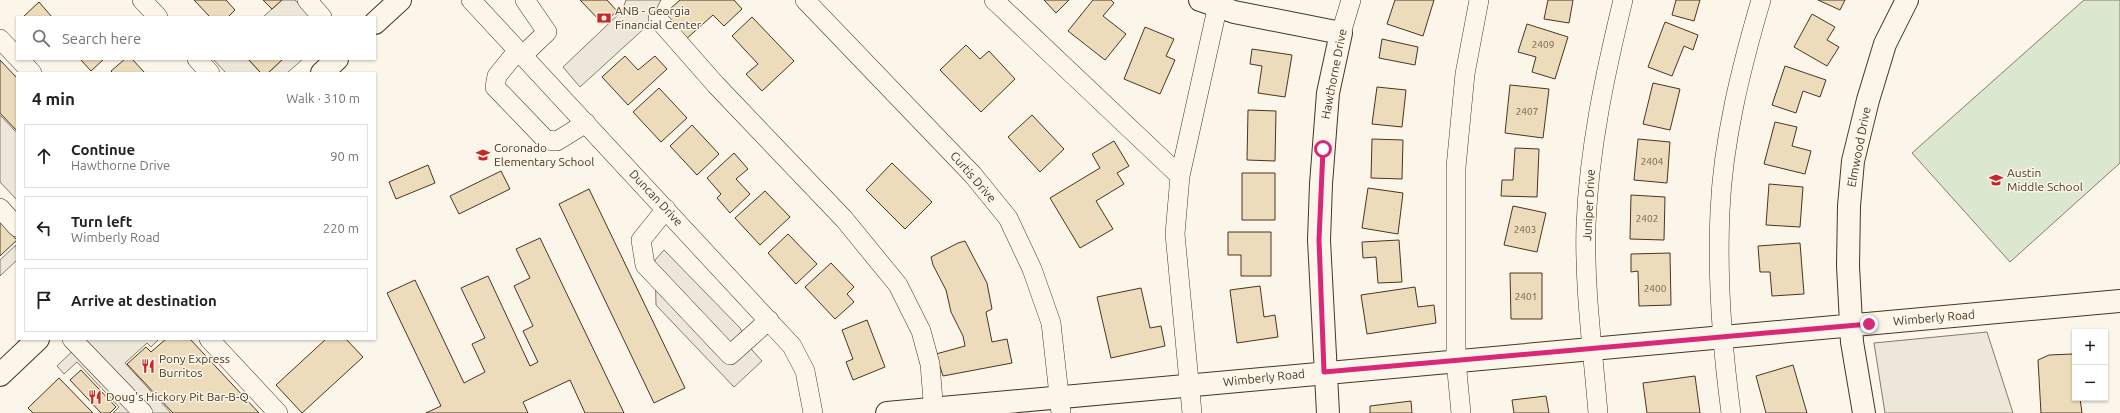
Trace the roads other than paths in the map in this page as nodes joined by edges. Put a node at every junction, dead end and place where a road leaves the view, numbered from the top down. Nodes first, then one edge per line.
1 (142, 0) edge
2 (307, 0) edge
3 (400, 0) edge
4 (471, 0) edge
5 (525, 0) edge
6 (805, 0) edge
7 (994, 0) edge
8 (1351, 0) edge
9 (1479, 0) edge
10 (1623, 0) edge
11 (1761, 0) edge
12 (1907, 0) edge
13 (1213, 2) edge
14 (157, 16) edge
15 (321, 16) edge
16 (658, 19) dead end
17 (376, 22) edge
18 (1341, 33) junction
19 (0, 39) edge
20 (520, 53) junction
21 (16, 56) edge
22 (20, 60) edge
23 (198, 60) edge
24 (336, 60) edge
25 (31, 72) edge
26 (209, 72) edge
27 (323, 72) edge
28 (586, 123) junction
29 (1180, 176) junction
30 (0, 208) edge
31 (666, 209) junction
32 (16, 226) edge
33 (2120, 301) edge
34 (769, 320) junction
35 (1851, 325) junction
36 (1723, 336) junction
37 (37, 340) edge
38 (73, 340) edge
39 (210, 340) edge
40 (1592, 348) junction
41 (1456, 361) junction
42 (1324, 372) junction
43 (0, 375) edge
44 (1190, 386) junction
45 (1061, 406) edge
46 (934, 411) edge
47 (143, 413) edge
48 (278, 413) edge
49 (813, 413) edge
50 (887, 413) edge
51 (1192, 413) edge
52 (1328, 413) edge
53 (1461, 413) edge
54 (1598, 413) edge
55 (1731, 413) edge
56 (1864, 413) edge

1 - 14 street
2 - 15 street
3 - 17 main road
4 - 20 street, Duncan Drive
5 - 20 street
6 - 45 street, Curtis Drive
7 - 29 street
8 - 18 street, Hawthorne Drive
9 - 41 street
10 - 40 street, Juniper Drive
11 - 36 street
12 - 35 main road, Elmwood Drive
13 - 18 main road
13 - 29 street
16 - 46 street
18 - 42 main road, Hawthorne Drive
19 - 21 street
20 - 28 street, Duncan Drive
20 - 28 street
22 - 25 street
23 - 26 street
24 - 27 main road
28 - 31 street, Duncan Drive
29 - 44 street
30 - 32 street
31 - 34 street, Duncan Drive
31 - 34 street
33 - 35 main road, Wimberly Road
34 - 49 street, Duncan Drive
35 - 36 main road, Wimberly Road
35 - 56 main road, Elmwood Drive
36 - 40 main road, Wimberly Road
36 - 55 street
37 - 43 main road
38 - 47 street
39 - 48 street
40 - 41 main road, Wimberly Road
40 - 54 street, Juniper Drive
41 - 42 main road, Wimberly Road
41 - 53 street
42 - 44 main road, Wimberly Road
42 - 52 main road, Hawthorne Drive
44 - 45 main road, Wimberly Road
44 - 51 street
45 - 46 main road, Wimberly Road
46 - 50 main road, Wimberly Road

